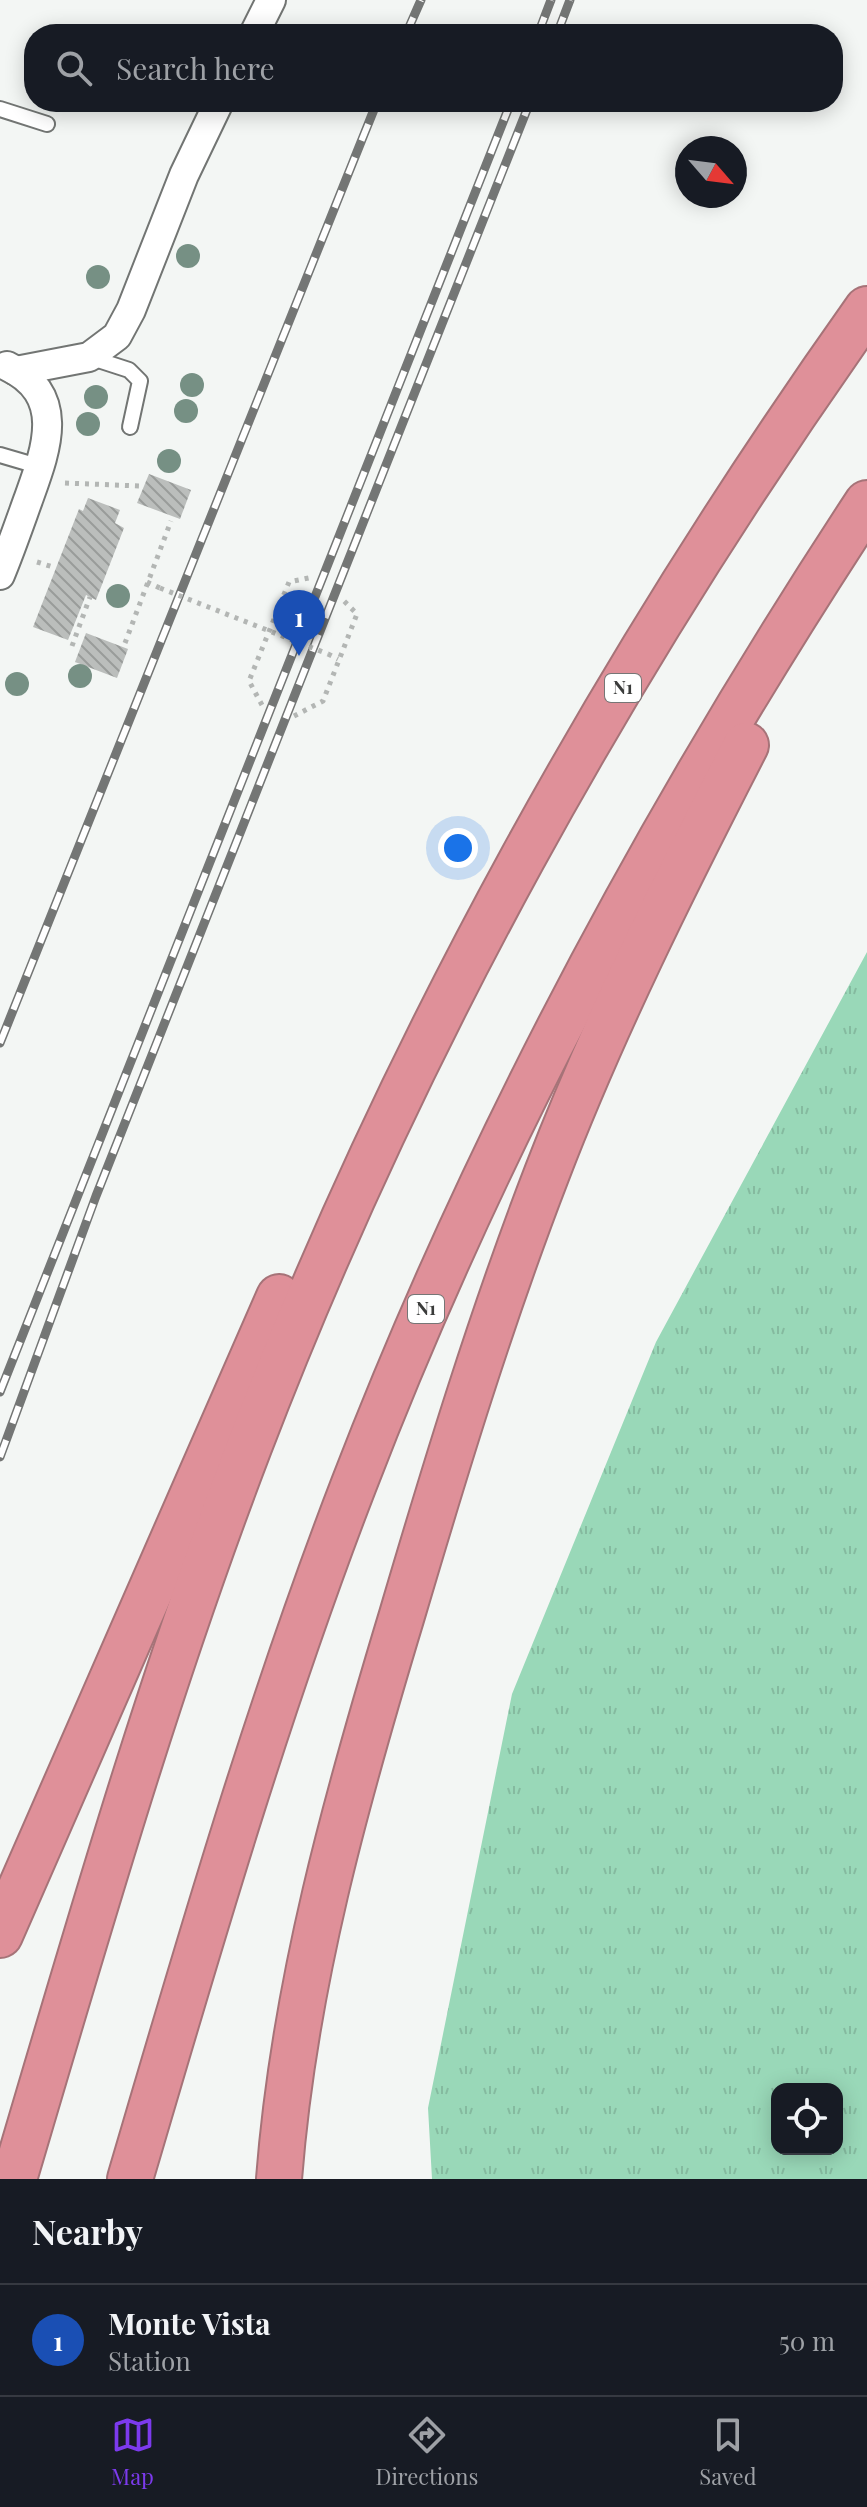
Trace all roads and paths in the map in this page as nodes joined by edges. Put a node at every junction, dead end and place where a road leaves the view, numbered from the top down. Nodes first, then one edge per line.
1 (271, 0) edge
2 (259, 24) edge
3 (0, 109) edge
4 (214, 112) edge
5 (47, 124) dead end
6 (867, 309) edge
7 (89, 357) junction
8 (8, 367) edge
9 (130, 427) dead end
10 (0, 455) edge
11 (38, 474) junction
12 (140, 486) dead end
13 (867, 503) edge
14 (867, 513) edge
15 (171, 521) dead end
16 (0, 575) edge
17 (313, 577) dead end
18 (147, 582) junction
19 (90, 597) dead end
20 (341, 598) dead end
21 (269, 631) junction
22 (125, 643) dead end
23 (72, 646) dead end
24 (338, 659) junction
25 (262, 705) dead end
26 (294, 716) dead end
27 (443, 1007) junction
28 (0, 1935) edge
29 (14, 2179) edge
30 (130, 2179) edge
31 (279, 2179) edge

1 - 2 street
3 - 5 lane
4 - 7 street
6 - 27 highway, N1
7 - 8 street
7 - 9 lane
8 - 11 street
10 - 11 lane
11 - 12 path
11 - 16 street
13 - 30 highway, N1
14 - 31 highway
15 - 18 path
17 - 21 path, bridge
18 - 21 path, bridge
18 - 22 path
19 - 23 path
20 - 24 path
21 - 24 path, bridge
21 - 25 path, bridge
24 - 26 path
27 - 28 highway
27 - 29 highway, N1

